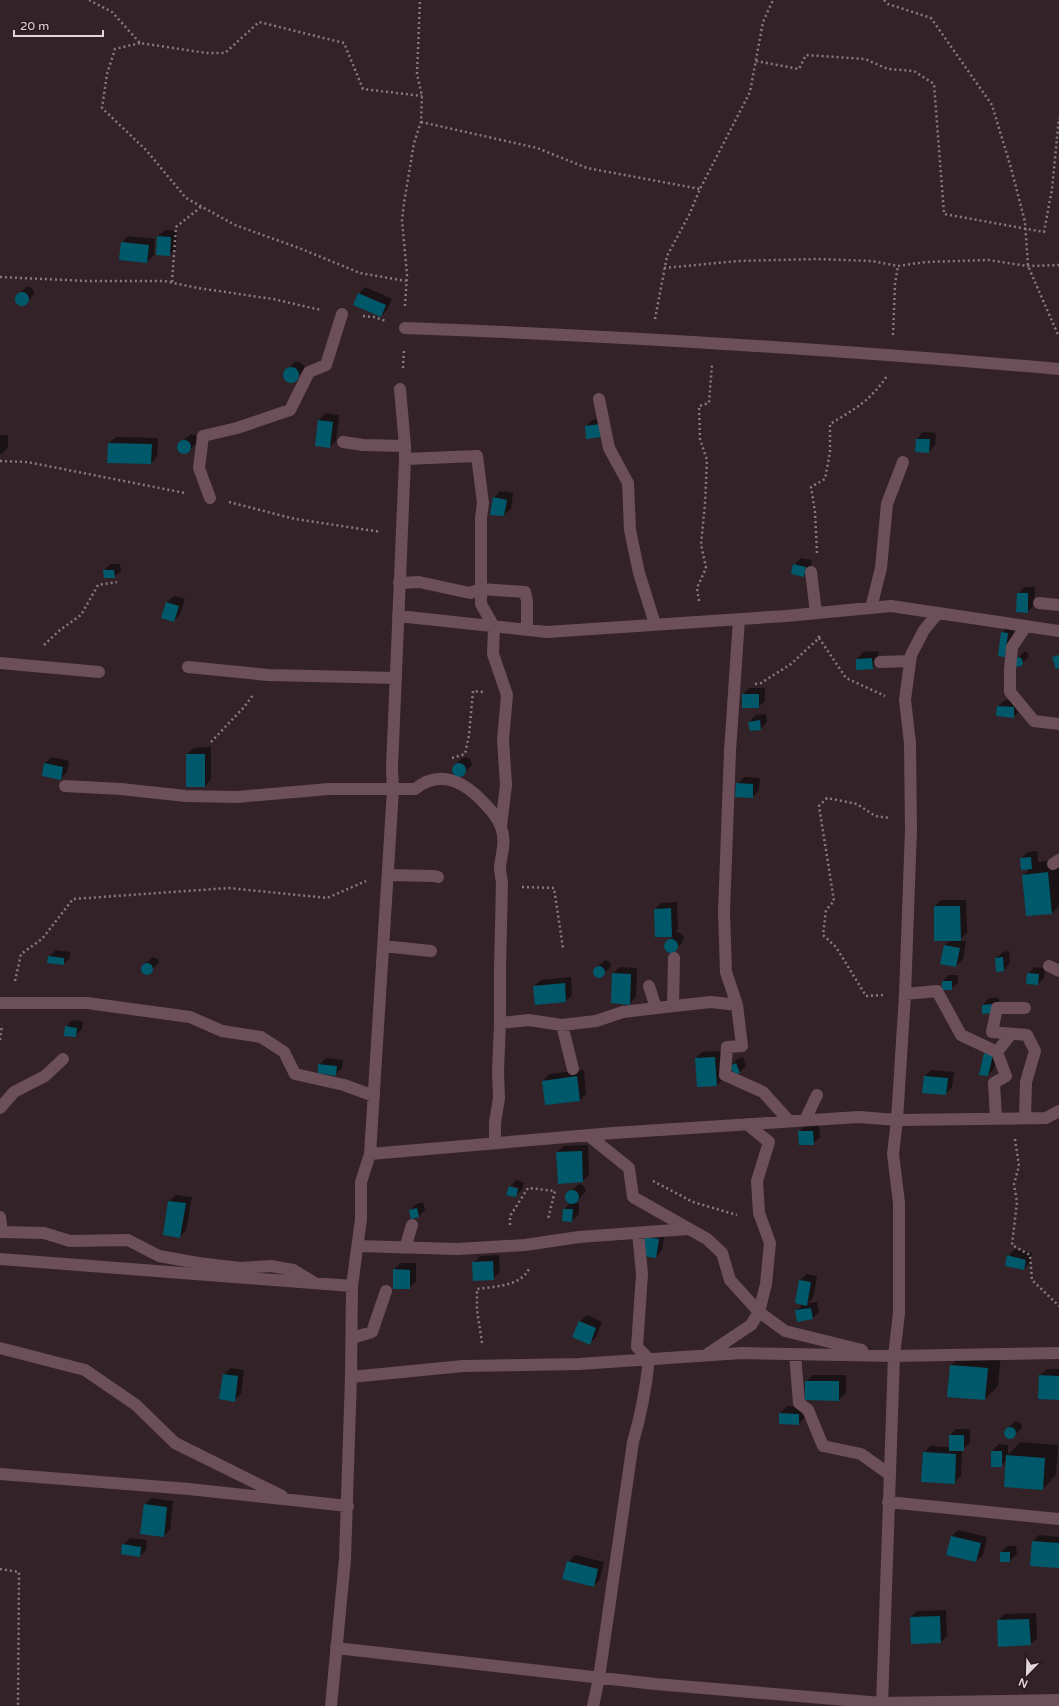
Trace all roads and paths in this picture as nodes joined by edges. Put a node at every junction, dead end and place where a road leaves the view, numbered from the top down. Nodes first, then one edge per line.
1 (89, 0) edge
2 (420, 0) edge
3 (773, 0) edge
4 (884, 0) edge
5 (140, 44) junction
6 (756, 61) junction
7 (422, 96) junction
8 (1059, 118) edge
9 (421, 122) junction
10 (700, 189) junction
11 (201, 207) junction
12 (1026, 229) junction
13 (1059, 265) edge
14 (898, 266) junction
15 (1028, 266) junction
16 (664, 268) junction
17 (407, 275) dead end
18 (0, 277) edge
19 (406, 281) dead end
20 (172, 282) junction
21 (342, 314) junction
22 (405, 328) joint
23 (1059, 337) edge
24 (651, 340) junction
25 (713, 344) junction
26 (893, 356) junction
27 (1059, 369) edge
28 (400, 389) dead end
29 (599, 399) dead end
30 (343, 442) dead end
31 (405, 446) junction
32 (405, 459) junction
33 (903, 462) dead end
34 (210, 498) dead end
35 (811, 572) joint
36 (117, 582) dead end
37 (399, 583) junction
38 (481, 589) junction
39 (1039, 603) dead end
40 (1059, 605) edge
41 (871, 608) junction
42 (820, 612) junction
43 (938, 613) junction
44 (398, 616) junction
45 (739, 619) junction
46 (700, 622) junction
47 (655, 624) junction
48 (1026, 626) junction
49 (494, 627) junction
50 (527, 630) junction
51 (1059, 631) edge
52 (818, 638) junction
53 (910, 661) junction
54 (880, 662) dead end
55 (0, 663) edge
56 (31, 666) junction
57 (188, 667) dead end
58 (99, 672) dead end
59 (268, 675) junction
60 (396, 678) junction
61 (734, 688) junction
62 (507, 695) junction
63 (906, 708) junction
64 (1059, 724) edge
65 (211, 742) dead end
66 (444, 780) junction
67 (65, 786) dead end
68 (393, 790) junction
69 (501, 826) junction
70 (911, 830) junction
71 (388, 876) junction
72 (438, 877) dead end
73 (502, 887) junction
74 (383, 946) junction
75 (563, 948) dead end
76 (431, 951) dead end
77 (674, 958) dead end
78 (649, 986) dead end
79 (906, 994) junction
80 (2, 1004) edge
81 (738, 1005) junction
82 (673, 1006) junction
83 (656, 1008) junction
84 (1025, 1008) dead end
85 (500, 1023) junction
86 (562, 1024) junction
87 (1011, 1034) junction
88 (0, 1040) edge
89 (997, 1052) junction
90 (63, 1059) dead end
91 (573, 1069) dead end
92 (817, 1095) dead end
93 (374, 1096) junction
94 (0, 1108) edge
95 (1059, 1111) edge
96 (996, 1118) junction
97 (1011, 1118) junction
98 (1025, 1118) junction
99 (805, 1120) junction
100 (897, 1120) junction
101 (789, 1121) junction
102 (747, 1124) junction
103 (588, 1135) junction
104 (495, 1143) junction
105 (370, 1154) junction
106 (629, 1168) junction
107 (0, 1218) edge
108 (763, 1222) junction
109 (412, 1225) dead end
110 (688, 1229) junction
111 (638, 1233) junction
112 (541, 1243) junction
113 (358, 1246) junction
114 (510, 1246) junction
115 (404, 1248) junction
116 (0, 1259) edge
117 (315, 1284) junction
118 (352, 1286) junction
119 (386, 1291) dead end
120 (1059, 1306) edge
121 (759, 1312) junction
122 (352, 1338) junction
123 (0, 1348) edge
124 (1059, 1353) edge
125 (795, 1354) junction
126 (705, 1356) junction
127 (888, 1356) junction
128 (649, 1359) junction
129 (485, 1366) junction
130 (351, 1377) junction
131 (0, 1474) edge
132 (889, 1474) junction
133 (291, 1500) junction
134 (888, 1502) junction
135 (348, 1506) junction
136 (1059, 1519) edge
137 (0, 1569) edge
138 (336, 1648) junction
139 (599, 1678) junction
140 (1059, 1700) edge
141 (882, 1704) edge
142 (18, 1706) edge
143 (331, 1706) edge
144 (593, 1706) edge

1 - 5 path
2 - 7 path
3 - 6 path
4 - 12 path
5 - 7 path
5 - 11 path
6 - 10 path
6 - 12 path
7 - 9 path
8 - 12 path
9 - 10 path
9 - 17 path
10 - 16 path
11 - 19 path
11 - 20 path
12 - 15 path
13 - 15 path
14 - 15 path
14 - 16 path
14 - 26 path
15 - 23 path
16 - 24 path
18 - 20 path
20 - 21 path
21 - 22 path
21 - 34 street
22 - 24 street
24 - 25 street
25 - 26 street
25 - 46 path
26 - 27 street
26 - 35 path
28 - 31 street
29 - 47 street
30 - 31 street
31 - 32 street
32 - 37 street
32 - 38 street
33 - 41 street
35 - 42 street
36 - 56 path
37 - 38 street
37 - 44 street
38 - 49 street
38 - 50 street
39 - 40 street
41 - 42 street
41 - 43 street
42 - 45 street
42 - 52 path
43 - 48 street
43 - 53 street
44 - 49 street
44 - 60 street
45 - 46 street
45 - 61 street
46 - 47 street
47 - 50 street
48 - 51 street
48 - 64 street
49 - 50 street
49 - 62 street
52 - 61 path
52 - 63 path
53 - 54 street
53 - 63 street
55 - 56 street
56 - 58 street
57 - 59 street
59 - 60 street
59 - 65 path
60 - 68 street
61 - 81 street
62 - 66 path
62 - 69 street
63 - 70 street
66 - 68 street
66 - 69 street
67 - 68 street
68 - 71 street
69 - 73 street
70 - 79 street
70 - 79 path
71 - 72 street
71 - 74 street
71 - 80 path
73 - 75 path
73 - 85 street
74 - 76 street
74 - 93 street
77 - 82 street
78 - 83 street
79 - 89 street
79 - 100 street
80 - 88 path
80 - 93 street
81 - 82 street
81 - 101 street
82 - 83 street
83 - 86 street
84 - 87 street
85 - 86 street
85 - 104 street
86 - 91 street
87 - 89 street
87 - 98 street
89 - 96 street
90 - 94 street
92 - 99 street
93 - 105 street
95 - 98 street
96 - 97 street
96 - 100 street
97 - 98 street
97 - 120 path
99 - 100 street
99 - 101 street
100 - 127 street
101 - 102 street
102 - 103 street
102 - 108 street
103 - 104 street
103 - 106 street
104 - 105 street
105 - 113 street
106 - 108 path
106 - 110 street
107 - 117 street
108 - 121 street
109 - 115 street
110 - 111 street
110 - 121 street
111 - 112 street
111 - 128 street
112 - 114 street
112 - 114 path
112 - 129 path
113 - 115 street
113 - 118 street
114 - 115 street
116 - 117 street
117 - 118 street
118 - 122 street
119 - 122 street
121 - 126 street
121 - 127 street
122 - 130 street
123 - 133 street
124 - 127 street
125 - 126 street
125 - 127 street
125 - 132 street
126 - 128 street
127 - 132 street
128 - 129 street
128 - 139 street
129 - 130 street
130 - 135 street
131 - 133 street
132 - 134 street
133 - 135 street
134 - 136 street
134 - 141 street
135 - 138 street
137 - 142 path
138 - 139 street
138 - 143 street
139 - 141 street
139 - 144 street
140 - 141 street

